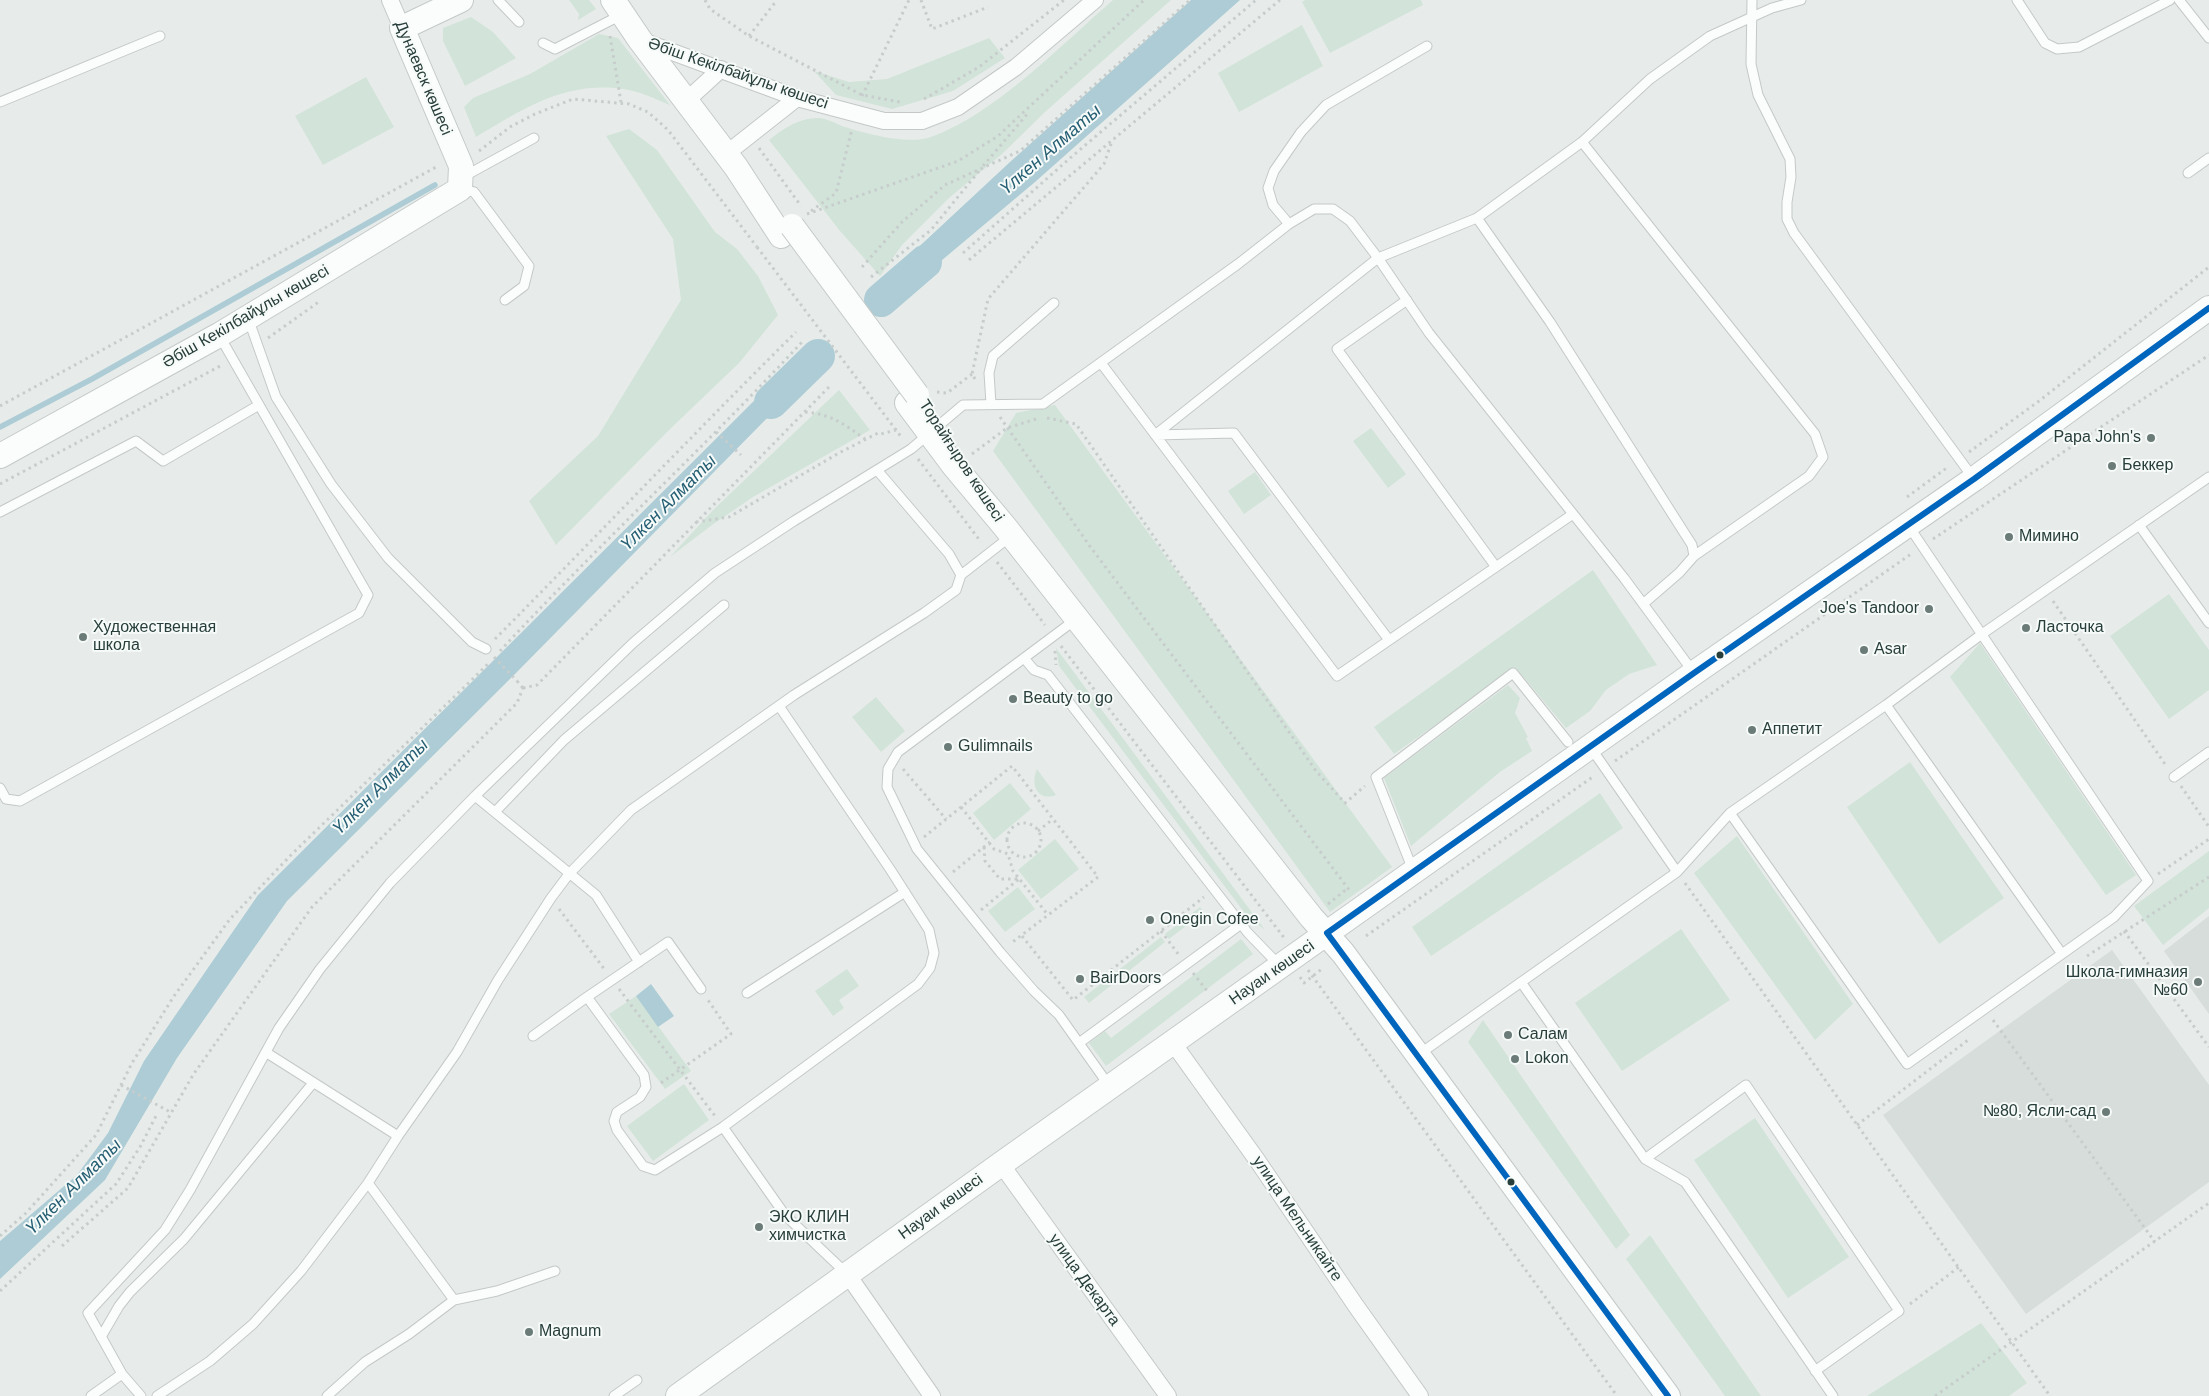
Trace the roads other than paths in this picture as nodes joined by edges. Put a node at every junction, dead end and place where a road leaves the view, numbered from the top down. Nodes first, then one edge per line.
1 (390, 0) edge
2 (461, 0) edge
3 (498, 0) edge
4 (1095, 0) edge
5 (1752, 0) edge
6 (1801, 0) edge
7 (2017, 0) edge
8 (2170, 0) edge
9 (2180, 0) edge
10 (617, 8) edge
11 (1751, 18) junction
12 (520, 22) dead end
13 (402, 28) junction
14 (160, 36) dead end
15 (2209, 38) edge
16 (640, 40) junction
17 (543, 43) dead end
18 (1427, 46) dead end
19 (721, 69) junction
20 (797, 98) junction
21 (686, 101) junction
22 (0, 102) edge
23 (534, 138) dead end
24 (1582, 142) junction
25 (2209, 158) edge
26 (731, 160) junction
27 (458, 169) junction
28 (2188, 172) dead end
29 (1477, 218) junction
30 (1289, 224) junction
31 (1378, 258) junction
32 (505, 300) dead end
33 (1407, 300) junction
34 (1054, 303) dead end
35 (2209, 308) edge
36 (248, 318) junction
37 (219, 335) junction
38 (1101, 363) junction
39 (991, 404) junction
40 (259, 405) junction
41 (934, 429) junction
42 (1155, 435) junction
43 (0, 456) edge
44 (877, 470) junction
45 (2209, 477) edge
46 (1974, 479) junction
47 (0, 512) edge
48 (1573, 514) junction
49 (1908, 525) junction
50 (2139, 525) junction
51 (1008, 531) junction
52 (1694, 556) junction
53 (1496, 567) junction
54 (961, 575) junction
55 (1643, 604) junction
56 (724, 605) dead end
57 (1076, 619) junction
58 (2209, 623) edge
59 (1982, 634) junction
60 (1388, 640) junction
61 (486, 649) road end
62 (1024, 658) junction
63 (1694, 673) junction
64 (1886, 705) junction
65 (779, 706) junction
66 (1568, 742) dead end
67 (1591, 748) junction
68 (2209, 752) edge
69 (2174, 777) road end
70 (0, 788) edge
71 (475, 796) junction
72 (495, 812) junction
73 (1730, 813) junction
74 (1414, 872) junction
75 (1677, 872) junction
76 (569, 874) junction
77 (905, 892) junction
78 (1241, 924) junction
79 (1327, 933) junction
80 (2062, 954) junction
81 (639, 962) junction
82 (1281, 966) junction
83 (1521, 982) junction
84 (701, 989) road end
85 (747, 993) dead end
86 (587, 997) junction
87 (533, 1036) dead end
88 (1079, 1042) junction
89 (1173, 1043) junction
90 (267, 1053) junction
91 (1418, 1055) junction
92 (314, 1082) junction
93 (1110, 1087) junction
94 (723, 1126) junction
95 (398, 1136) junction
96 (1645, 1159) junction
97 (1001, 1164) junction
98 (368, 1183) junction
99 (554, 1271) dead end
100 (848, 1275) junction
101 (454, 1300) junction
102 (101, 1336) junction
103 (1815, 1371) junction
104 (122, 1374) junction
105 (637, 1380) dead end
106 (96, 1395) edge
107 (682, 1395) edge
108 (140, 1396) edge
109 (157, 1396) edge
110 (328, 1396) edge
111 (614, 1396) edge
112 (932, 1396) edge
113 (1168, 1396) edge
114 (1420, 1396) edge
115 (1668, 1396) edge
116 (1833, 1396) edge

1 - 13 street, Дунаевск көшесі
2 - 13 street
3 - 12 lane
4 - 20 street, Әбіш Кекілбайұлы көшесі
5 - 11 lane
6 - 11 lane
7 - 8 lane
9 - 15 lane
10 - 16 street, Торайғыров көшесі
10 - 17 lane
11 - 24 lane
11 - 46 lane
13 - 27 street, Дунаевск көшесі
14 - 22 lane
16 - 19 street, Әбіш Кекілбайұлы көшесі
16 - 21 street, Торайғыров көшесі
18 - 30 lane
19 - 20 street, Әбіш Кекілбайұлы көшесі
19 - 21 street
20 - 26 street
21 - 26 street, Торайғыров көшесі
23 - 27 lane
24 - 29 lane
24 - 52 lane
25 - 28 lane
26 - 41 street, Торайғыров көшесі
27 - 32 lane
27 - 36 street, Әбіш Кекілбайұлы көшесі
29 - 31 lane
29 - 52 lane
30 - 31 lane
30 - 38 lane
31 - 33 lane
31 - 42 lane
33 - 48 lane
33 - 53 lane
34 - 39 lane
35 - 46 street, Науаи көшесі
36 - 37 street, Әбіш Кекілбайұлы көшесі
36 - 61 lane
37 - 40 lane
37 - 43 street, Әбіш Кекілбайұлы көшесі
38 - 39 lane
38 - 42 lane
39 - 41 lane
40 - 47 lane
40 - 70 lane
41 - 44 lane
41 - 51 street, Торайғыров көшесі
42 - 60 lane
42 - 60 lane
44 - 54 lane
44 - 71 lane
45 - 50 lane
46 - 49 street, Науаи көшесі
48 - 53 lane
48 - 55 lane
49 - 59 lane
49 - 63 street, Науаи көшесі
50 - 58 lane
50 - 59 lane
51 - 54 lane
51 - 57 street, Торайғыров көшесі
52 - 55 lane
53 - 60 lane
54 - 65 lane
55 - 63 lane
56 - 72 lane
57 - 62 lane
57 - 79 street, Торайғыров көшесі
59 - 64 lane
59 - 80 lane
62 - 78 lane
62 - 88 lane
63 - 67 street, Науаи көшесі
64 - 73 lane
64 - 80 lane
65 - 76 lane
65 - 77 lane
66 - 74 lane
67 - 74 street, Науаи көшесі
67 - 75 lane
68 - 69 lane
71 - 72 lane
71 - 90 lane
72 - 76 lane
73 - 75 lane
73 - 80 lane
74 - 79 street, Науаи көшесі
75 - 83 lane
76 - 81 lane
76 - 95 lane
77 - 85 lane
77 - 94 lane
78 - 82 lane
78 - 88 lane
79 - 82 street, Науаи көшесі
79 - 91 street
81 - 84 lane
81 - 86 lane
82 - 89 street, Науаи көшесі
83 - 91 lane
83 - 96 lane
86 - 87 lane
86 - 94 lane
88 - 93 lane
89 - 93 street, Науаи көшесі
89 - 114 street, улица Мельникайте
90 - 92 lane
90 - 102 lane
91 - 115 street
92 - 95 lane
92 - 102 lane
93 - 97 street, Науаи көшесі
94 - 100 lane
95 - 98 lane
96 - 103 lane
96 - 103 lane
97 - 100 street, Науаи көшесі
97 - 113 street, улица Декарта
98 - 101 lane
98 - 109 lane
99 - 101 lane
100 - 107 street, Науаи көшесі
100 - 112 street
101 - 110 lane
102 - 104 lane
103 - 116 lane
104 - 106 lane
104 - 108 lane
105 - 111 lane

